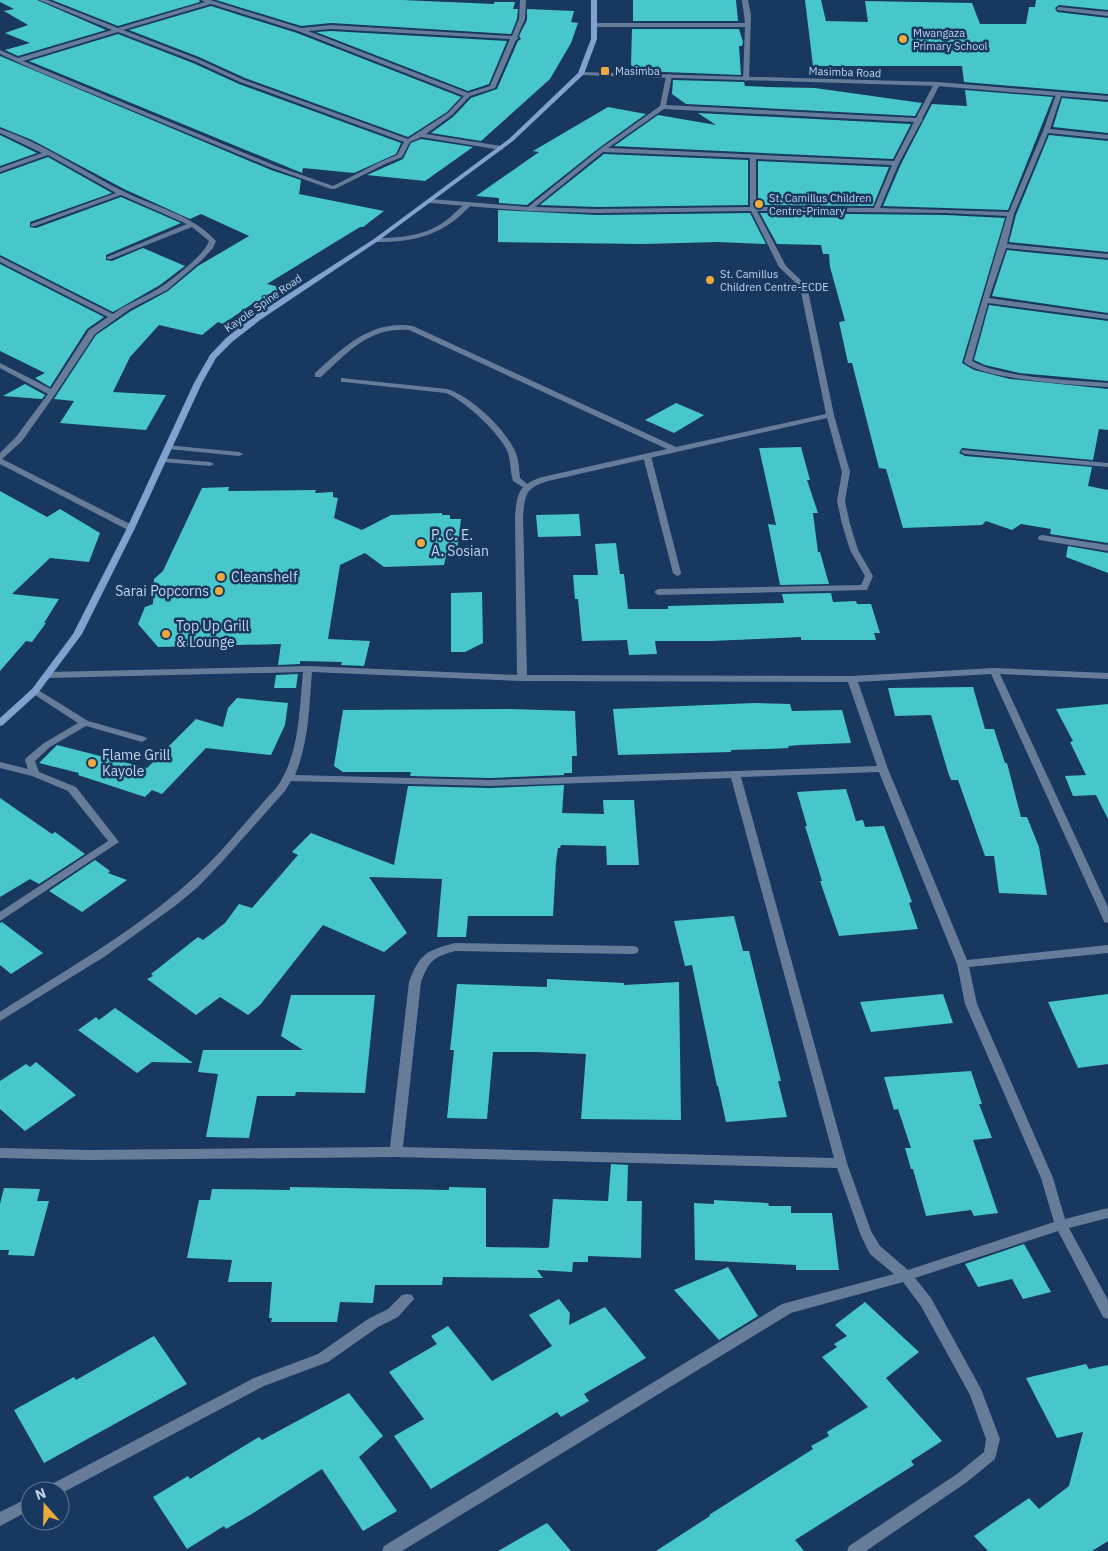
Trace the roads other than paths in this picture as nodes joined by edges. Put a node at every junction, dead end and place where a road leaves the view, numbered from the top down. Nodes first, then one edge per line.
1 (42, 0) edge
2 (217, 0) edge
3 (522, 0) edge
4 (594, 0) edge
5 (745, 0) edge
6 (207, 1) edge
7 (1059, 9) dead end
8 (1108, 14) edge
9 (594, 25) junction
10 (747, 25) junction
11 (116, 30) junction
12 (300, 30) junction
13 (516, 38) junction
14 (0, 52) edge
15 (19, 60) junction
16 (581, 74) junction
17 (669, 76) junction
18 (746, 79) junction
19 (937, 84) junction
20 (1059, 93) junction
21 (468, 96) junction
22 (1108, 98) edge
23 (663, 107) junction
24 (920, 120) junction
25 (0, 131) edge
26 (1046, 131) junction
27 (420, 135) junction
28 (1108, 137) edge
29 (408, 141) junction
30 (501, 148) junction
31 (602, 150) junction
32 (48, 153) junction
33 (753, 158) junction
34 (896, 163) junction
35 (0, 170) edge
36 (121, 193) junction
37 (430, 201) junction
38 (469, 204) junction
39 (529, 209) junction
40 (753, 209) junction
41 (876, 211) junction
42 (1010, 214) junction
43 (192, 224) junction
44 (32, 225) dead end
45 (376, 240) junction
46 (1004, 246) junction
47 (1108, 256) edge
48 (0, 258) edge
49 (108, 258) dead end
50 (985, 300) junction
51 (1108, 317) edge
52 (114, 318) junction
53 (0, 365) edge
54 (318, 376) dead end
55 (344, 380) dead end
56 (1108, 385) edge
57 (52, 394) junction
58 (830, 415) junction
59 (169, 447) junction
60 (674, 450) junction
61 (965, 452) dead end
62 (239, 454) dead end
63 (647, 456) junction
64 (0, 457) edge
65 (163, 460) junction
66 (0, 461) edge
67 (210, 464) dead end
68 (1108, 465) edge
69 (527, 487) junction
70 (131, 528) junction
71 (1042, 538) dead end
72 (1108, 548) edge
73 (676, 573) dead end
74 (658, 592) dead end
75 (308, 668) junction
76 (994, 672) junction
77 (48, 675) junction
78 (1108, 676) edge
79 (522, 678) junction
80 (852, 679) junction
81 (35, 691) junction
82 (0, 723) edge
83 (85, 723) junction
84 (142, 739) dead end
85 (0, 765) edge
86 (883, 769) junction
87 (35, 774) junction
88 (735, 774) junction
89 (290, 778) junction
90 (0, 917) edge
91 (1108, 920) edge
92 (1108, 949) edge
93 (633, 950) dead end
94 (963, 964) junction
95 (0, 1017) edge
96 (396, 1152) junction
97 (0, 1153) edge
98 (841, 1164) junction
99 (1108, 1214) edge
100 (1061, 1226) junction
101 (906, 1276) junction
102 (407, 1299) dead end
103 (1108, 1313) edge
104 (70, 1482) edge
105 (20, 1508) edge
106 (0, 1519) edge
107 (389, 1551) edge
108 (854, 1551) edge

1 - 11 street
2 - 6 street
3 - 13 street
4 - 9 main road, Kayole Spine Road
5 - 10 street
6 - 11 street
6 - 12 street
7 - 8 street
9 - 10 street
9 - 16 main road, Kayole Spine Road
10 - 18 street
11 - 15 street
11 - 29 street
12 - 13 street
12 - 21 street
13 - 21 street
14 - 15 street
15 - 29 street
16 - 17 street, Masimba Road
16 - 30 main road, Kayole Spine Road
17 - 18 street, Masimba Road
17 - 23 street
18 - 19 street, Masimba Road
19 - 20 street, Masimba Road
19 - 24 street
20 - 22 street, Masimba Road
20 - 26 street
21 - 27 street
23 - 24 street
23 - 31 street
24 - 34 street
25 - 32 street
26 - 28 street
26 - 42 street
27 - 29 street
27 - 30 street
30 - 37 main road, Kayole Spine Road
31 - 33 street
31 - 39 street
32 - 35 street
32 - 36 street
33 - 34 street
33 - 40 street
34 - 41 street
36 - 43 street
36 - 44 street
37 - 38 street
37 - 45 main road, Kayole Spine Road
38 - 39 street
38 - 45 street
39 - 40 street
40 - 41 street
40 - 58 street
41 - 42 street
42 - 46 street
43 - 49 street
43 - 52 street
45 - 59 main road, Kayole Spine Road
46 - 47 street
46 - 50 street
48 - 52 street
50 - 51 street
50 - 56 street
52 - 57 street
53 - 57 street
54 - 60 street
55 - 69 street
57 - 64 street
58 - 60 street
58 - 74 street
59 - 62 street
59 - 65 main road, Kayole Spine Road
60 - 63 street
61 - 68 street
63 - 69 street
63 - 73 street
65 - 67 street
65 - 70 main road, Kayole Spine Road
66 - 70 street
69 - 79 street
70 - 77 main road, Kayole Spine Road
71 - 72 street
75 - 77 street
75 - 79 street
75 - 89 street
76 - 78 street
76 - 80 street
76 - 91 street
77 - 81 main road, Kayole Spine Road
79 - 80 street
80 - 86 street
81 - 82 main road, Kayole Spine Road
81 - 83 street
83 - 84 street
83 - 87 street
85 - 87 street
86 - 88 street
86 - 94 street
87 - 90 street
88 - 89 street
88 - 98 street
89 - 95 street
92 - 94 street
93 - 96 street
94 - 100 street
96 - 97 street
96 - 98 street
98 - 101 street
99 - 100 street
100 - 101 street
100 - 103 street
101 - 107 street
101 - 108 street
102 - 104 street
105 - 106 street

